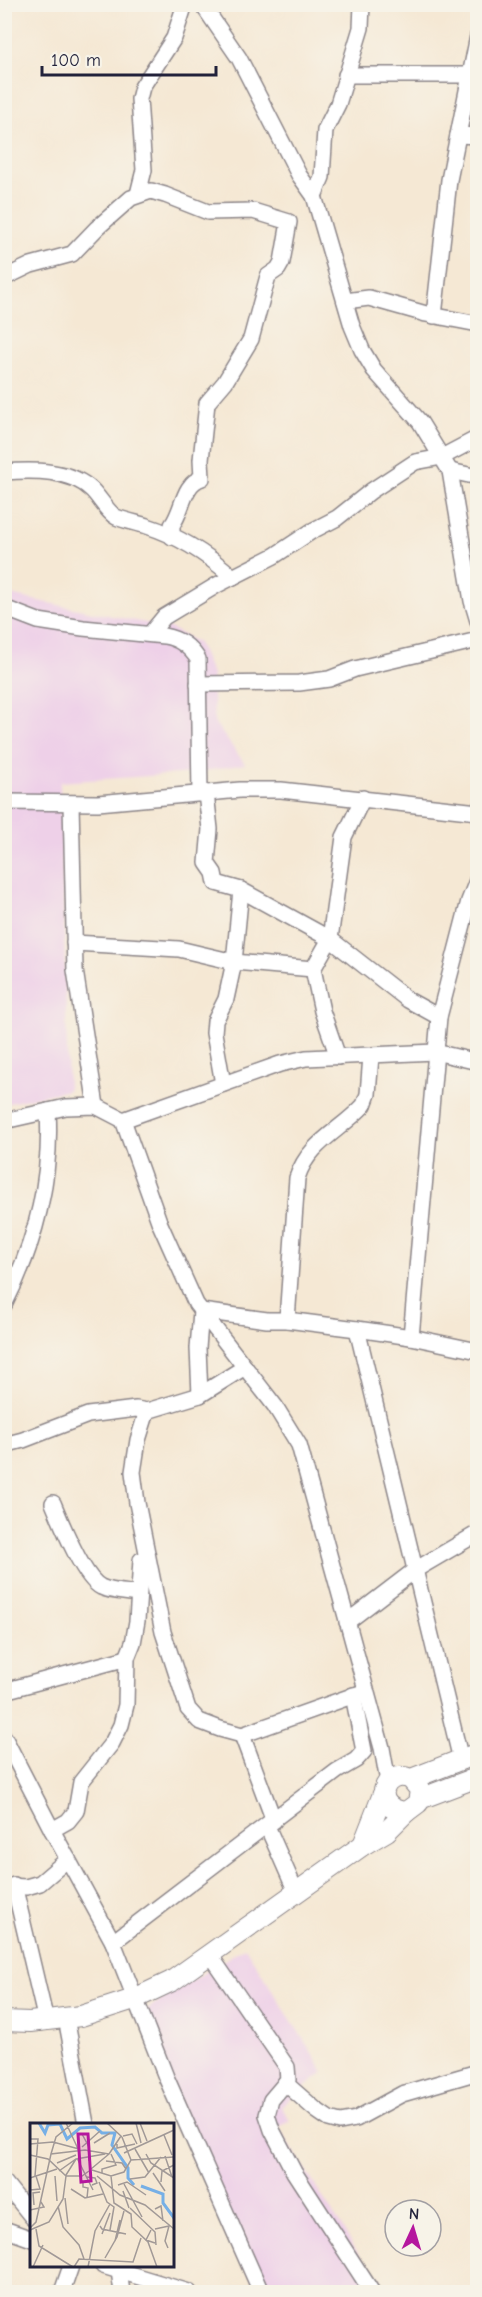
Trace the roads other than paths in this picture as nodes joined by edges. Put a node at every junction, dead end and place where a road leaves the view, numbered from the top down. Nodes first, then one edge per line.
1 (185, 4) edge
2 (199, 4) edge
3 (362, 4) edge
4 (477, 36) edge
5 (346, 75) junction
6 (470, 75) junction
7 (458, 135) junction
8 (477, 136) edge
9 (138, 194) junction
10 (314, 196) junction
11 (4, 278) edge
12 (345, 301) junction
13 (434, 316) junction
14 (477, 324) edge
15 (477, 438) edge
16 (442, 457) junction
17 (450, 471) junction
18 (4, 472) edge
19 (477, 477) edge
20 (172, 537) junction
21 (233, 577) junction
22 (4, 608) edge
23 (477, 621) edge
24 (150, 634) junction
25 (477, 640) edge
26 (198, 684) junction
27 (203, 793) junction
28 (363, 798) junction
29 (4, 802) edge
30 (71, 804) junction
31 (477, 812) edge
32 (477, 878) edge
33 (241, 890) junction
34 (330, 939) junction
35 (74, 944) junction
36 (234, 962) junction
37 (313, 969) junction
38 (440, 1017) junction
39 (435, 1052) junction
40 (371, 1056) junction
41 (338, 1057) junction
42 (477, 1062) edge
43 (223, 1084) junction
44 (96, 1106) junction
45 (48, 1111) junction
46 (123, 1120) junction
47 (4, 1121) edge
48 (4, 1305) edge
49 (201, 1311) junction
50 (287, 1320) junction
51 (357, 1329) junction
52 (411, 1337) junction
53 (477, 1351) edge
54 (245, 1366) junction
55 (201, 1395) junction
56 (147, 1411) junction
57 (4, 1445) edge
58 (53, 1503) dead end
59 (477, 1533) edge
60 (142, 1536) junction
61 (416, 1570) junction
62 (138, 1594) junction
63 (347, 1622) junction
64 (127, 1658) junction
65 (4, 1691) edge
66 (360, 1693) junction
67 (242, 1734) junction
68 (4, 1737) edge
69 (469, 1756) edge
70 (477, 1777) edge
71 (398, 1783) junction
72 (413, 1805) junction
73 (271, 1823) junction
74 (52, 1830) junction
75 (363, 1845) junction
76 (68, 1859) junction
77 (9, 1886) edge
78 (296, 1892) junction
79 (113, 1942) junction
80 (210, 1954) junction
81 (134, 1999) junction
82 (66, 2018) junction
83 (46, 2020) junction
84 (4, 2021) edge
85 (477, 2072) edge
86 (285, 2083) junction
87 (86, 2123) edge
88 (4, 2182) edge
89 (30, 2214) edge
90 (4, 2229) edge
91 (30, 2238) edge
92 (70, 2267) edge
93 (108, 2267) edge
94 (119, 2271) junction
95 (62, 2292) edge
96 (122, 2292) edge
97 (189, 2292) edge
98 (261, 2292) edge
99 (372, 2292) edge

1 - 9 street
2 - 10 street
3 - 5 street
4 - 6 street
5 - 6 street
5 - 10 street
6 - 7 street
7 - 8 street
7 - 13 street
9 - 11 street
9 - 20 street
10 - 12 street
12 - 13 street
12 - 16 street
13 - 14 street
15 - 16 street
16 - 17 street
16 - 21 street
17 - 19 street
17 - 23 street
18 - 20 street
20 - 21 street
21 - 24 street
22 - 24 street
24 - 26 street
25 - 26 street
26 - 27 street
27 - 28 street
27 - 30 street
27 - 33 street
28 - 31 street
28 - 34 street
29 - 30 street
30 - 35 street
32 - 38 street
33 - 34 street
33 - 36 street
34 - 37 street
34 - 38 street
35 - 36 street
35 - 44 street
36 - 37 street
36 - 43 street
37 - 41 street
38 - 39 street
39 - 40 street
39 - 42 street
39 - 52 street
40 - 41 street
40 - 50 street
41 - 43 street
43 - 46 street
44 - 45 street
44 - 46 street
45 - 47 street
45 - 48 street
46 - 49 street
49 - 50 street
49 - 54 street
49 - 55 street
50 - 51 street
51 - 52 street
51 - 61 street
52 - 53 street
54 - 55 street
54 - 63 street
55 - 56 street
56 - 57 street
56 - 60 street
58 - 62 street
59 - 61 street
60 - 62 street
60 - 67 street
61 - 63 street
61 - 69 street
62 - 64 street
63 - 66 street
64 - 65 street
64 - 74 street
66 - 67 street
66 - 71 street
66 - 73 street
67 - 73 street
68 - 74 street
69 - 71 main road
70 - 72 main road
71 - 72 main road
71 - 72 main road
71 - 75 main road
72 - 75 main road
73 - 78 street
73 - 79 street
74 - 76 street
75 - 78 main road
76 - 77 street
76 - 79 street
77 - 83 street
78 - 80 main road
79 - 81 street
80 - 81 main road
80 - 86 street
81 - 82 main road
81 - 98 street
82 - 83 main road
82 - 87 street
83 - 84 main road
85 - 86 street
86 - 99 street
88 - 89 street
90 - 91 street
92 - 95 street
93 - 94 street
94 - 96 street
94 - 97 street

